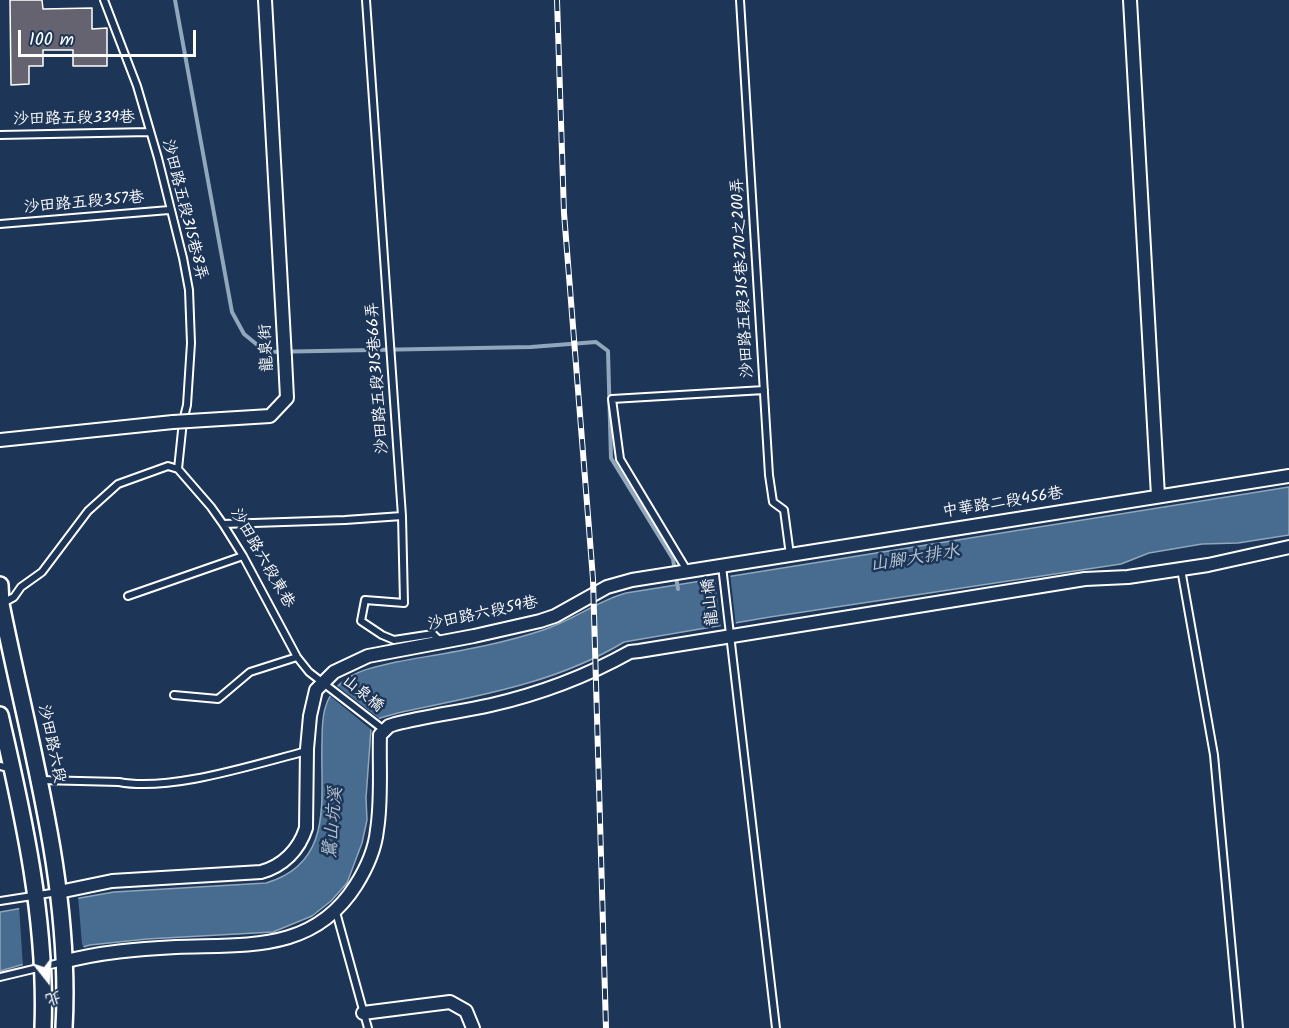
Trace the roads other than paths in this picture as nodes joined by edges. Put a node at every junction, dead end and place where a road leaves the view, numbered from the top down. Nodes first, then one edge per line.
1 (104, 0) edge
2 (265, 0) edge
3 (366, 0) edge
4 (740, 0) edge
5 (1130, 0) edge
6 (149, 132) junction
7 (0, 135) edge
8 (169, 210) junction
9 (0, 224) edge
10 (764, 390) junction
11 (0, 440) edge
12 (178, 469) junction
13 (1289, 476) edge
14 (1158, 496) junction
15 (402, 516) junction
16 (223, 524) junction
17 (1289, 547) edge
18 (790, 555) junction
19 (243, 556) junction
20 (722, 566) junction
21 (1181, 569) junction
22 (688, 572) junction
23 (0, 585) edge
24 (128, 596) dead end
25 (1, 604) edge
26 (729, 635) junction
27 (441, 642) junction
28 (297, 657) junction
29 (324, 681) junction
30 (174, 695) dead end
31 (0, 715) edge
32 (384, 730) junction
33 (307, 751) junction
34 (6, 768) edge
35 (39, 780) junction
36 (59, 892) junction
37 (37, 896) junction
38 (0, 901) edge
39 (336, 912) junction
40 (63, 960) junction
41 (42, 964) junction
42 (0, 977) edge
43 (363, 1013) junction
44 (43, 1028) edge
45 (64, 1028) edge
46 (368, 1028) edge
47 (473, 1028) edge
48 (776, 1028) edge
49 (1239, 1028) edge

1 - 6 lane, 沙田路五段315巷8弄
2 - 11 street, 龍泉街, bridge
3 - 15 lane, 沙田路五段315巷66弄
4 - 10 lane, 沙田路五段315巷270之200弄
5 - 14 street
6 - 7 lane, 沙田路五段339巷
6 - 8 lane, 沙田路五段315巷8弄
8 - 9 lane, 沙田路五段357巷
8 - 12 lane, 沙田路五段315巷8弄
10 - 18 lane
10 - 22 lane, 沙田路五段315巷270之200弄
12 - 16 lane, 沙田路六段東巷
12 - 25 lane
13 - 14 street, 中華路二段456巷
14 - 18 street, 中華路二段456巷
15 - 16 lane
15 - 27 lane, 沙田路五段315巷66弄
16 - 19 lane, 沙田路六段東巷
17 - 21 street
18 - 20 street, 中華路二段456巷
19 - 24 lane
19 - 28 lane, 沙田路六段東巷
20 - 22 street, 沙田路六段59巷
20 - 26 lane, 龍山橋
21 - 26 street
21 - 49 lane
22 - 27 street, 沙田路六段59巷
23 - 25 street, 沙田路六段
25 - 35 street, 沙田路六段
26 - 32 street
26 - 48 lane, 龍山橋
27 - 29 street, 沙田路六段59巷
28 - 29 lane, 沙田路六段東巷
28 - 30 lane
29 - 32 lane, 山泉橋
29 - 33 street
31 - 34 street
32 - 39 street
33 - 35 lane
33 - 36 street
34 - 37 street
35 - 36 street, 沙田路六段
36 - 37 lane
36 - 40 street, 沙田路六段
37 - 38 lane
37 - 41 street
39 - 40 street
39 - 43 lane
40 - 41 lane
40 - 45 street
41 - 42 lane
41 - 44 street
43 - 46 lane
43 - 47 street

